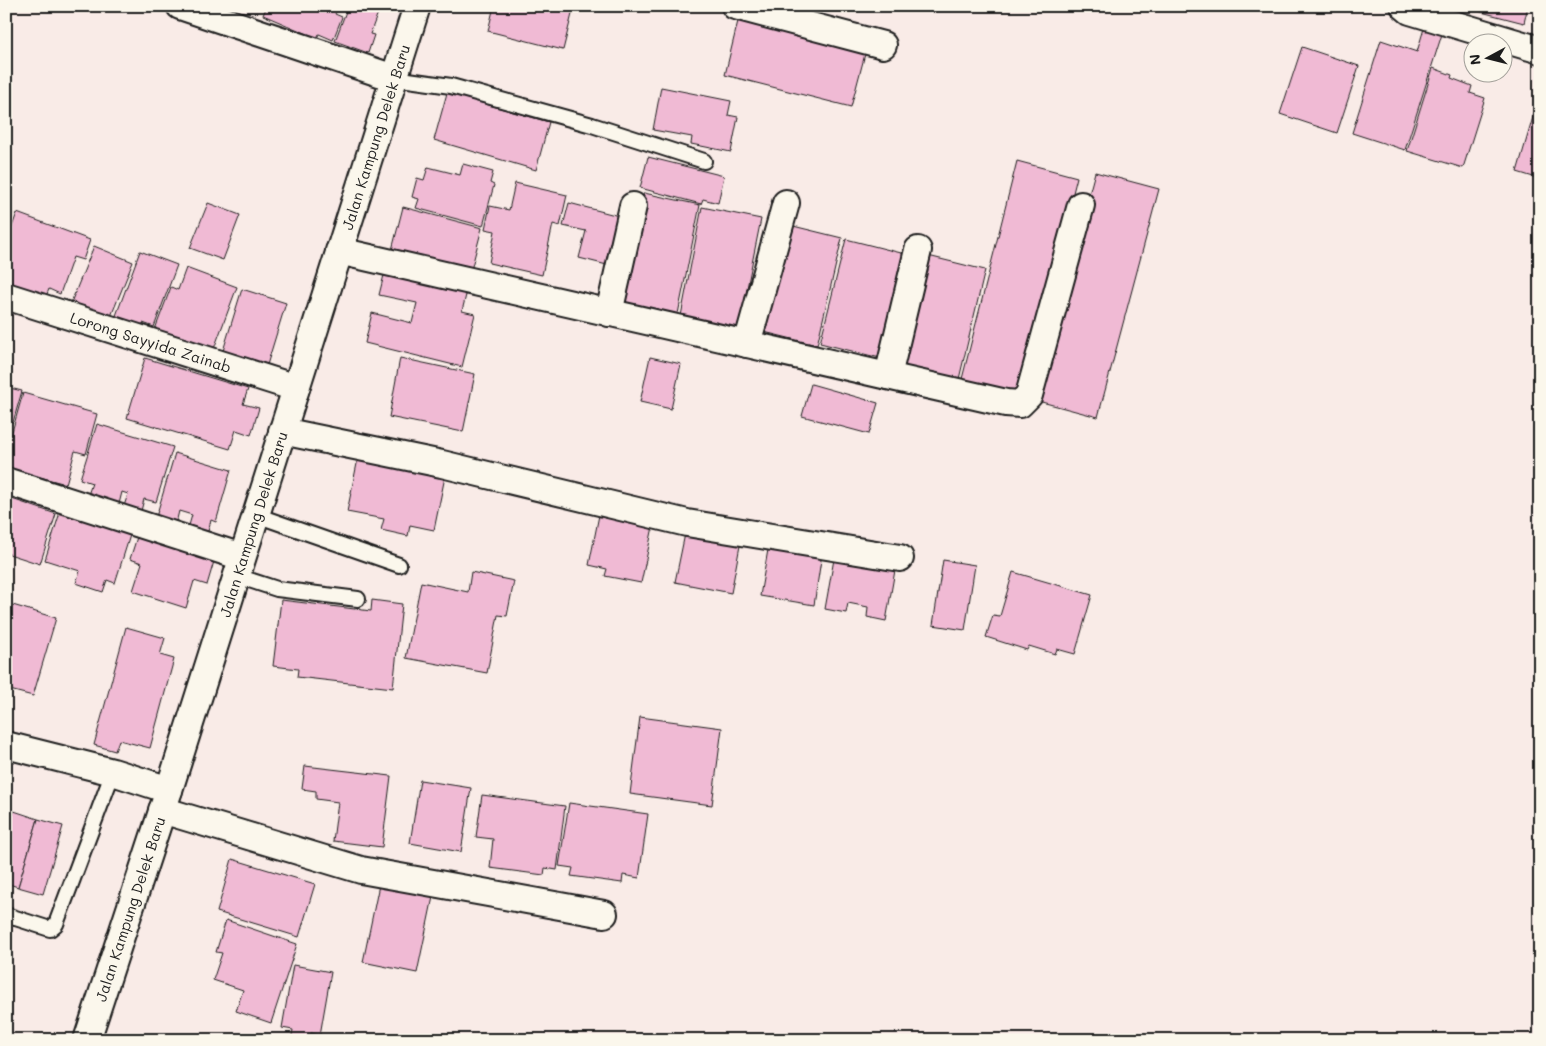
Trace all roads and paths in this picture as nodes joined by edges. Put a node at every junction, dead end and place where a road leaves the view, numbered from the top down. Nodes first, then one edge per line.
1 (180, 6) edge
2 (417, 6) edge
3 (735, 6) edge
4 (1404, 6) edge
5 (883, 45) dead end
6 (1540, 50) edge
7 (394, 78) junction
8 (704, 161) dead end
9 (786, 203) dead end
10 (1081, 205) dead end
11 (633, 206) dead end
12 (918, 250) dead end
13 (339, 251) junction
14 (6, 296) edge
15 (609, 313) junction
16 (747, 344) junction
17 (888, 376) junction
18 (296, 388) junction
19 (282, 431) junction
20 (6, 481) edge
21 (256, 515) junction
22 (900, 558) dead end
23 (399, 565) dead end
24 (239, 566) junction
25 (358, 599) dead end
26 (6, 745) edge
27 (113, 772) junction
28 (166, 800) junction
29 (604, 914) dead end
30 (6, 915) edge
31 (87, 1040) edge

1 - 7 street
2 - 7 street, Jalan Kampung Delek Baru
3 - 5 street
4 - 6 street
7 - 8 lane
7 - 13 street, Jalan Kampung Delek Baru
9 - 16 street
10 - 17 street
11 - 15 street
12 - 17 street
13 - 15 street
13 - 18 street, Jalan Kampung Delek Baru
14 - 18 street, Lorong Sayyida Zainab
15 - 16 street
16 - 17 street
18 - 19 street, Jalan Kampung Delek Baru
19 - 21 street, Jalan Kampung Delek Baru
19 - 22 street
20 - 24 street
21 - 23 lane
21 - 24 street, Jalan Kampung Delek Baru
24 - 25 lane
24 - 28 street, Jalan Kampung Delek Baru
26 - 27 street
27 - 28 street
27 - 30 lane
28 - 29 street
28 - 31 street, Jalan Kampung Delek Baru

